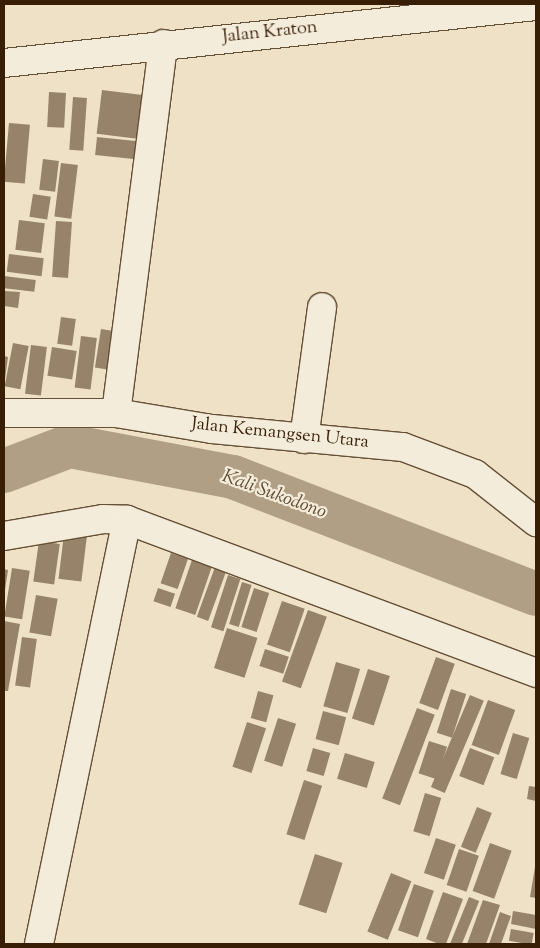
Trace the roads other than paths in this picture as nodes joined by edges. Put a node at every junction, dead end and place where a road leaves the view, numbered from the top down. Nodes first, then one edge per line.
1 (536, 6) edge
2 (163, 44) junction
3 (4, 63) edge
4 (322, 307) dead end
5 (4, 412) edge
6 (116, 413) junction
7 (304, 439) junction
8 (127, 520) junction
9 (536, 522) edge
10 (4, 536) edge
11 (536, 673) edge
12 (39, 944) edge

1 - 2 street, Jalan Kraton
2 - 3 street, Jalan Kraton
2 - 6 street
4 - 7 street
5 - 6 street, Jalan Kemangsen Utara
6 - 7 street, Jalan Kemangsen Utara
7 - 9 street, Jalan Kemangsen Utara
8 - 10 street
8 - 11 street
8 - 12 street

